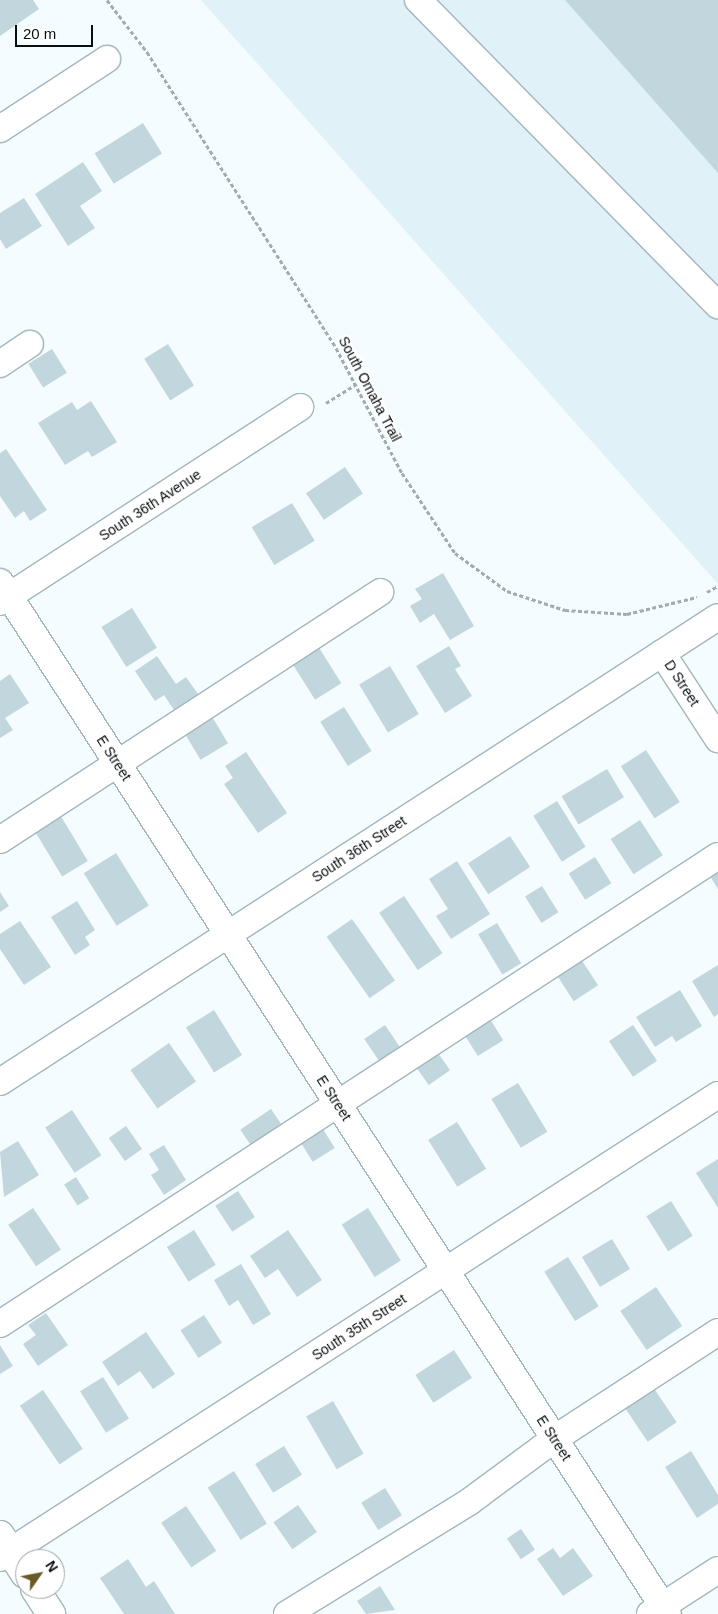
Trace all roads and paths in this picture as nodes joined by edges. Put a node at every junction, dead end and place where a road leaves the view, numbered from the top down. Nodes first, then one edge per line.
1 (107, 0) edge
2 (418, 0) edge
3 (107, 59) dead end
4 (0, 129) edge
5 (718, 305) edge
6 (30, 344) dead end
7 (0, 364) edge
8 (357, 384) junction
9 (300, 407) joint
10 (718, 586) edge
11 (380, 592) dead end
12 (3, 593) edge
13 (718, 617) edge
14 (662, 653) junction
15 (718, 739) edge
16 (118, 764) junction
17 (0, 840) edge
18 (718, 856) edge
19 (228, 934) junction
20 (0, 1082) edge
21 (718, 1095) edge
22 (337, 1103) junction
23 (446, 1271) junction
24 (0, 1324) edge
25 (718, 1332) edge
26 (554, 1439) junction
27 (4, 1548) edge
28 (15, 1562) edge
29 (718, 1570) edge
30 (41, 1599) edge
31 (660, 1611) edge
32 (51, 1614) edge
33 (287, 1614) edge

1 - 8 path, South Omaha Trail
2 - 5 street
3 - 4 street
6 - 7 street
8 - 9 path
8 - 10 path, South Omaha Trail
9 - 12 street, South 36th Avenue
11 - 16 street
12 - 16 street, E Street
13 - 14 street, South 36th Street
14 - 15 street, D Street
14 - 19 street, South 36th Street
16 - 17 street
16 - 19 street, E Street
18 - 22 street
19 - 20 street, South 36th Street
19 - 22 street, E Street
21 - 23 street, South 35th Street
22 - 23 street, E Street
22 - 24 street
23 - 26 street, E Street
23 - 27 street, South 35th Street
25 - 26 street
26 - 31 street, E Street
26 - 33 street
27 - 28 main road
29 - 31 street
30 - 32 main road

